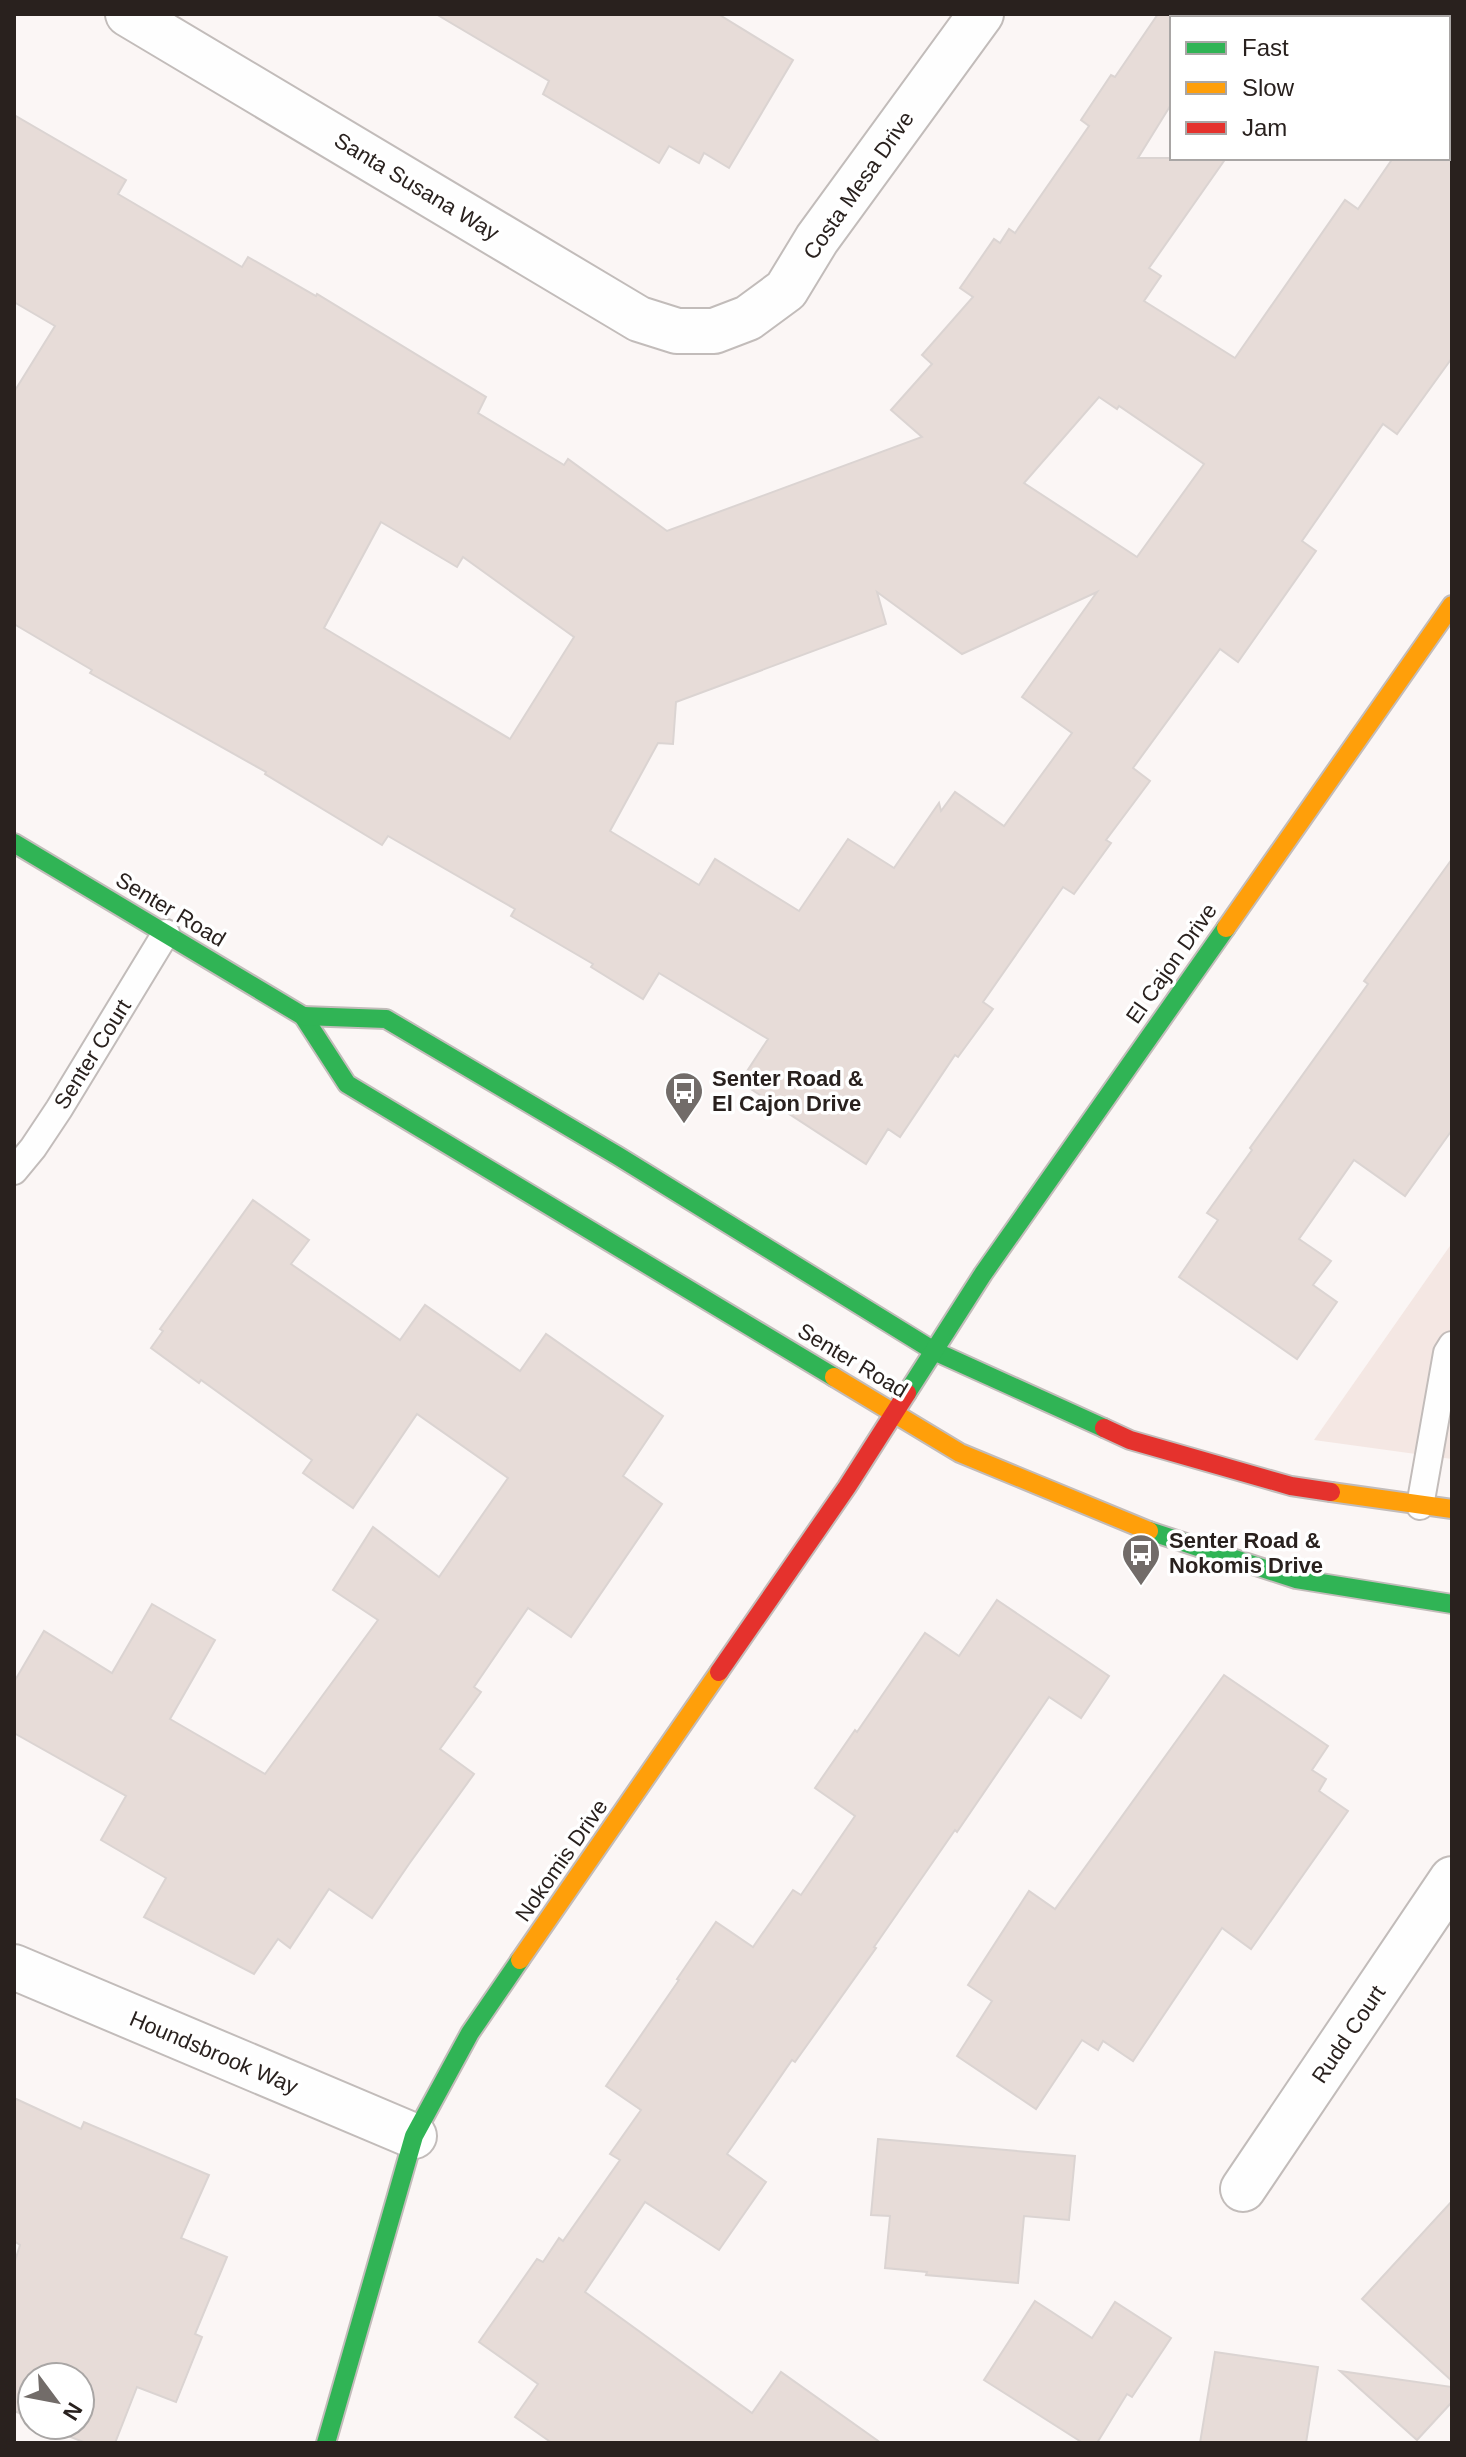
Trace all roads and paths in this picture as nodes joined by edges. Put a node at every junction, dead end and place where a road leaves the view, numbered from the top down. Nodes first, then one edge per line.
1 (128, 14) edge
2 (981, 14) edge
3 (714, 331) joint
4 (1452, 605) edge
5 (14, 843) edge
6 (166, 933) junction
7 (303, 1016) junction
8 (14, 1171) edge
9 (1452, 1345) edge
10 (934, 1351) junction
11 (894, 1413) junction
12 (1420, 1506) junction
13 (1452, 1509) edge
14 (1452, 1604) edge
15 (1452, 1879) edge
16 (14, 1967) edge
17 (414, 2136) junction
18 (1243, 2189) dead end
19 (326, 2443) edge

1 - 3 street, Santa Susana Way
2 - 3 street, Costa Mesa Drive
4 - 10 main road, El Cajon Drive
5 - 6 main road, Senter Road
6 - 7 main road, Senter Road
6 - 8 lane, Senter Court
7 - 10 main road, Senter Road
7 - 11 main road, Senter Road
9 - 12 lane
10 - 11 main road, Nokomis Drive
10 - 12 main road, Senter Road
11 - 14 main road, Senter Road
11 - 17 main road, Nokomis Drive
12 - 13 main road, Senter Road
15 - 18 street, Rudd Court
16 - 17 street, Houndsbrook Way
17 - 19 main road, Nokomis Drive

